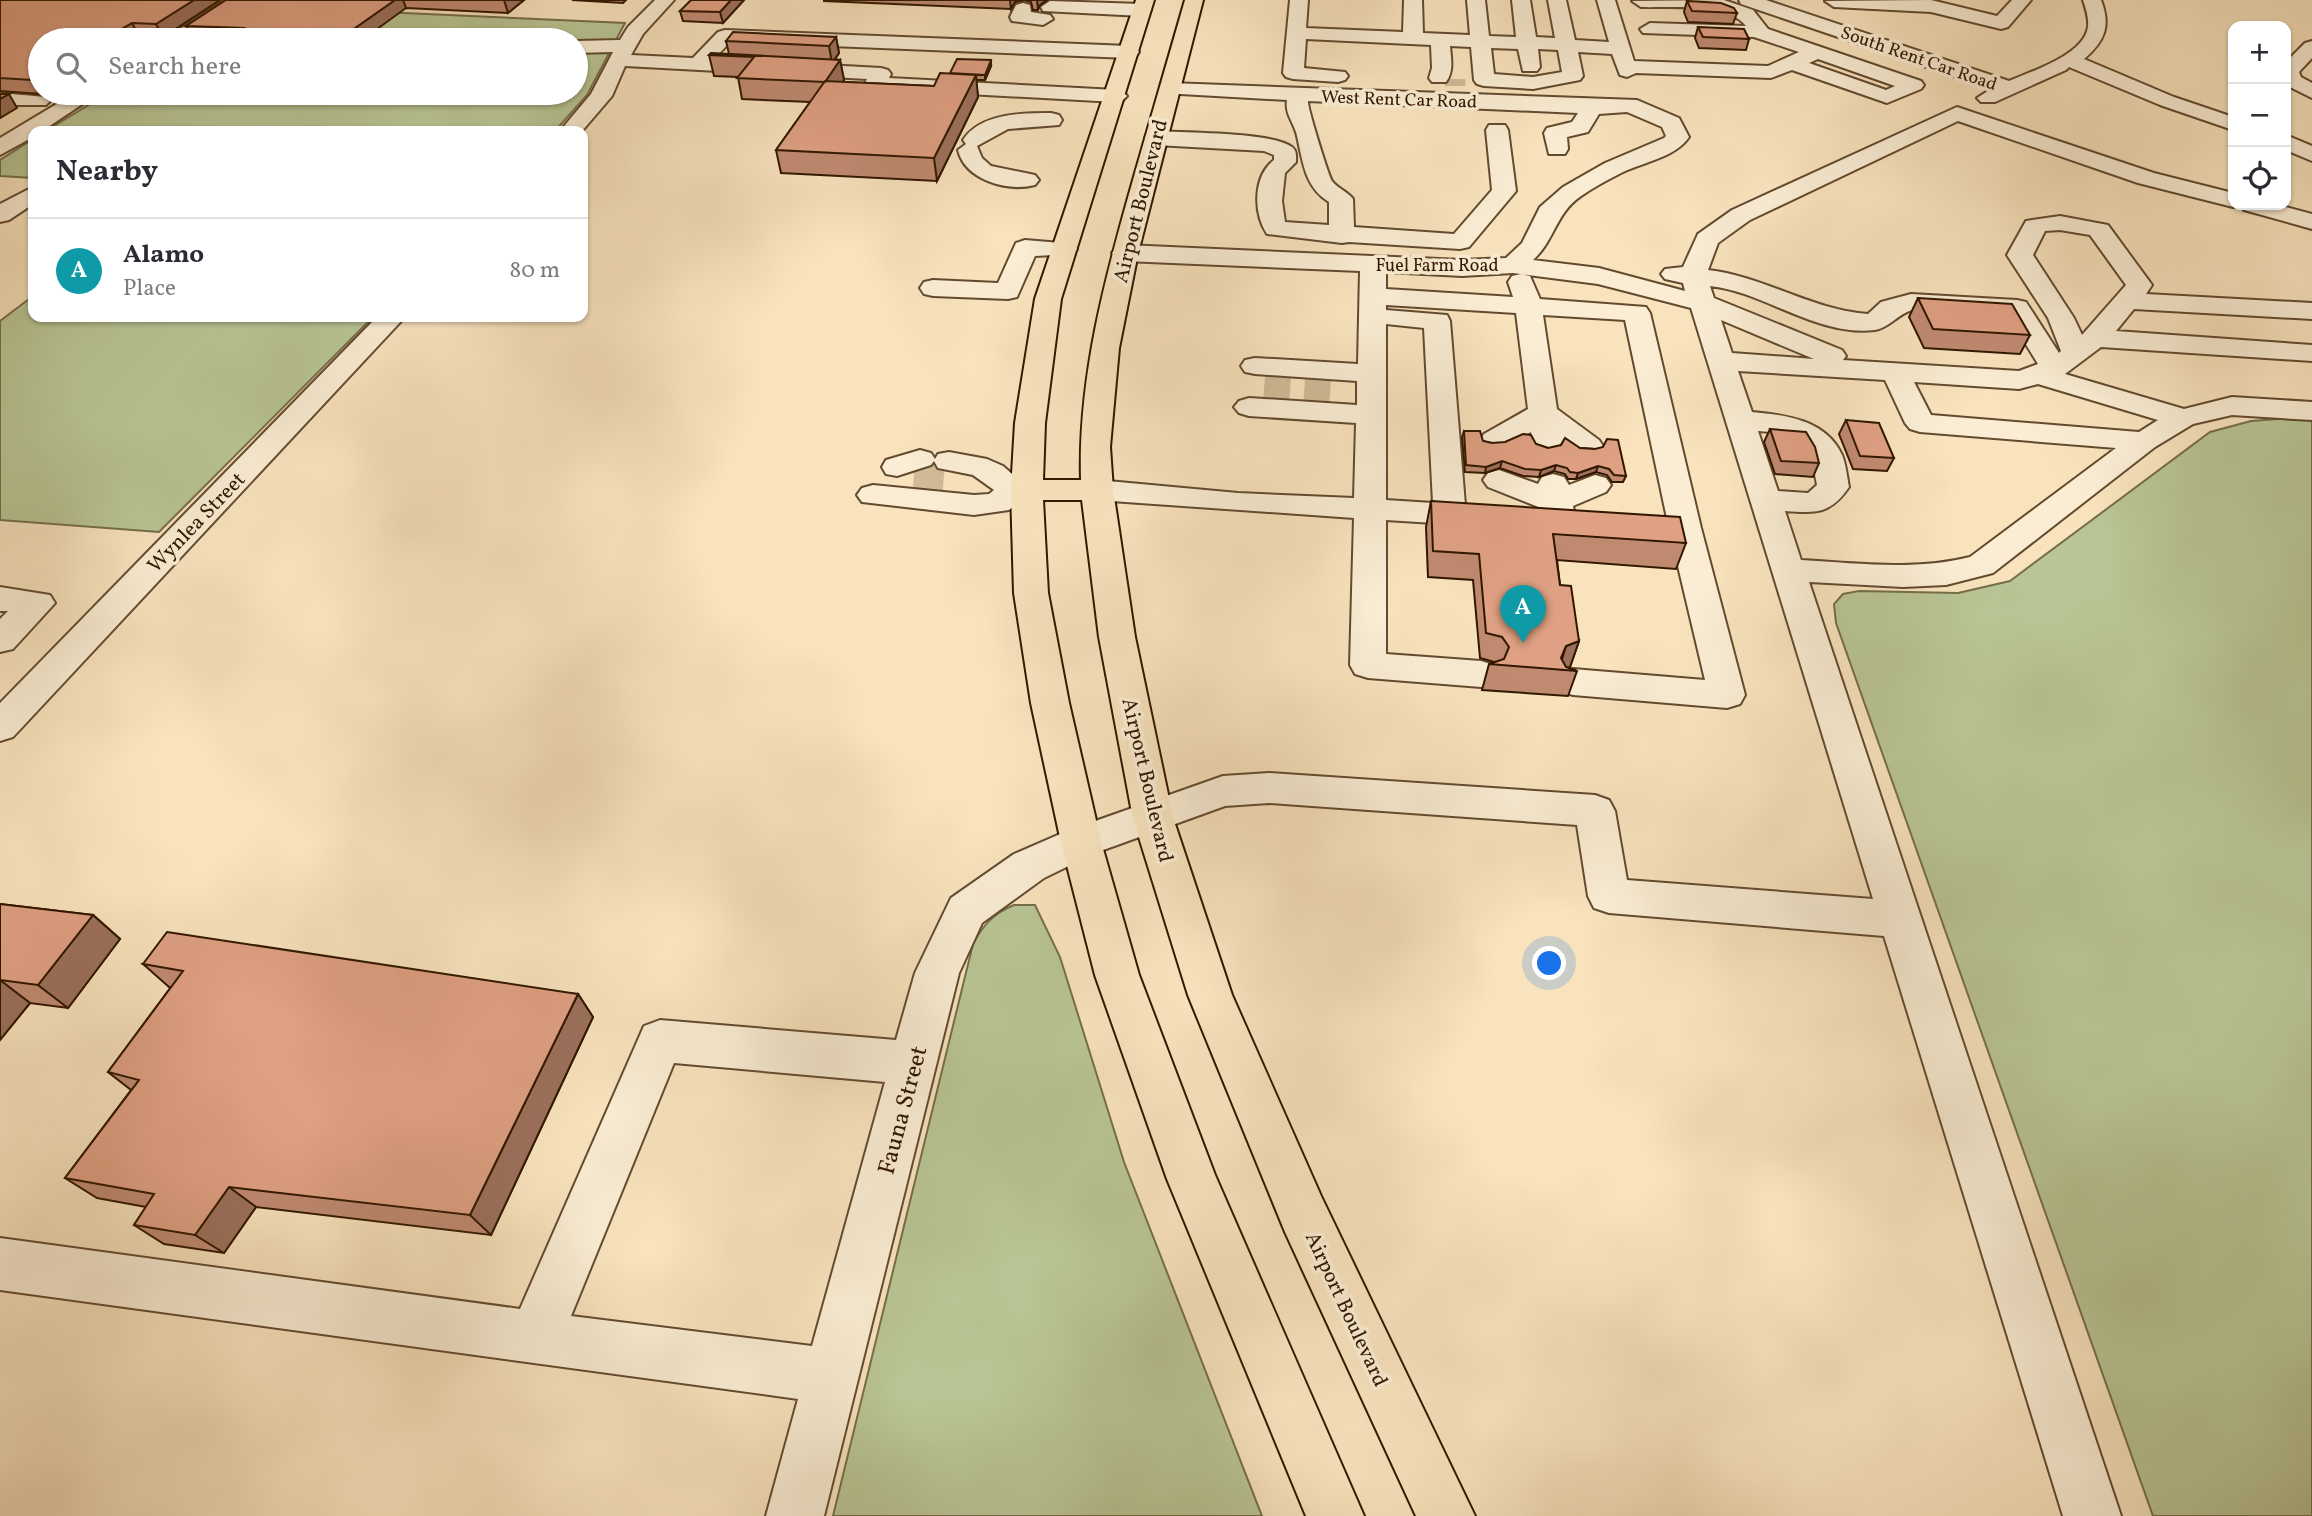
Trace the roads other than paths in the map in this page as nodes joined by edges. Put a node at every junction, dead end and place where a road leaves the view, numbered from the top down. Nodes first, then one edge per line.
1 (238, 0) edge
2 (666, 0) edge
3 (1194, 0) edge
4 (1413, 0) edge
5 (1521, 0) edge
6 (1557, 0) edge
7 (1606, 0) edge
8 (1641, 0) edge
9 (1748, 0) edge
10 (2022, 0) edge
11 (2092, 0) edge
12 (1470, 1) edge
13 (1835, 1) edge
14 (1144, 5) edge
15 (1043, 9) dead end
16 (1794, 16) junction
17 (1298, 17) edge
18 (192, 28) edge
19 (1650, 29) junction
20 (1761, 33) junction
21 (1854, 36) junction
22 (1413, 38) junction
23 (1440, 40) junction
24 (1480, 40) junction
25 (1527, 42) junction
26 (1562, 44) junction
27 (2312, 47) edge
28 (588, 49) edge
29 (1129, 52) junction
30 (1817, 52) junction
31 (621, 53) junction
32 (1621, 53) junction
33 (1180, 54) junction
34 (1791, 63) junction
35 (698, 64) junction
36 (1665, 68) junction
37 (2061, 75) dead end
38 (608, 81) junction
39 (588, 82) edge
40 (1533, 83) junction
41 (2010, 88) junction
42 (1170, 89) junction
43 (2312, 92) edge
44 (1298, 94) junction
45 (1438, 94) junction
46 (1116, 96) junction
47 (0, 99) edge
48 (28, 101) edge
49 (48, 105) edge
50 (1629, 105) junction
51 (1593, 107) junction
52 (1968, 108) dead end
53 (1051, 120) dead end
54 (2228, 122) edge
55 (575, 126) edge
56 (1497, 130) dead end
57 (1156, 138) junction
58 (0, 148) edge
59 (1557, 149) dead end
60 (1027, 180) dead end
61 (0, 185) edge
62 (28, 187) edge
63 (28, 197) edge
64 (2228, 199) edge
65 (2270, 210) edge
66 (0, 215) edge
67 (2312, 222) edge
68 (1342, 236) junction
69 (1095, 251) junction
70 (1513, 265) junction
71 (1373, 266) junction
72 (1690, 285) junction
73 (2312, 285) edge
74 (933, 288) dead end
75 (2127, 301) junction
76 (1371, 305) junction
77 (2312, 306) edge
78 (1529, 307) junction
79 (2312, 311) edge
80 (387, 322) edge
81 (2312, 354) edge
82 (2067, 358) junction
83 (1720, 361) junction
84 (1882, 371) junction
85 (1371, 373) junction
86 (1317, 392) junction
87 (2312, 411) edge
88 (1543, 412) junction
89 (1371, 415) junction
90 (2183, 418) junction
91 (1740, 420) junction
92 (1495, 440) edge
93 (2144, 441) junction
94 (1547, 443) dead end
95 (1588, 446) edge
96 (932, 467) tunnel mouth
97 (1499, 480) dead end
98 (1595, 485) dead end
99 (1097, 490) junction
100 (1020, 491) junction
101 (873, 495) dead end
102 (1766, 500) junction
103 (1563, 507) junction
104 (1370, 509) junction
105 (1450, 514) junction
106 (1788, 570) junction
107 (0, 599) edge
108 (0, 640) edge
109 (1481, 674) dead end
110 (1573, 682) edge
111 (0, 727) edge
112 (1153, 818) junction
113 (1081, 842) junction
114 (1900, 919) junction
115 (914, 1063) junction
116 (0, 1264) edge
117 (535, 1338) junction
118 (832, 1376) junction
119 (795, 1516) edge
120 (1335, 1516) edge
121 (1446, 1516) edge
122 (2092, 1516) edge

1 - 18 street
2 - 31 street
3 - 33 main road, Airport Boulevard
4 - 22 street
5 - 25 street
6 - 26 street
7 - 32 street
8 - 19 street
8 - 20 street
9 - 16 street, South Rent Car Road
10 - 13 street
11 - 54 street
12 - 24 street
13 - 16 street
14 - 15 street
14 - 29 main road, Airport Boulevard
16 - 21 street, South Rent Car Road
17 - 22 street
17 - 45 street
19 - 20 street
19 - 36 street
20 - 30 street
21 - 30 street
21 - 41 street, South Rent Car Road
22 - 23 street
23 - 24 street
23 - 45 street
24 - 25 street
24 - 40 street
25 - 26 street
25 - 40 street
26 - 32 street
26 - 40 street
27 - 43 street
28 - 31 street
29 - 33 main road
29 - 35 street
29 - 46 main road, Airport Boulevard
30 - 34 street
30 - 34 street
31 - 35 street
31 - 38 street
32 - 36 street
32 - 50 street
33 - 42 main road, Airport Boulevard
34 - 36 street
35 - 46 street
37 - 41 street
38 - 39 street
38 - 55 street
41 - 52 street
42 - 44 street, West Rent Car Road
42 - 57 main road, Airport Boulevard
44 - 45 street, West Rent Car Road
44 - 68 street
45 - 51 street, West Rent Car Road
46 - 69 main road, Airport Boulevard
47 - 48 street
49 - 58 street
50 - 51 street, West Rent Car Road
50 - 70 street, Fuel Farm Road
51 - 59 street
53 - 60 street
56 - 68 street
57 - 68 street
57 - 69 main road, Airport Boulevard
61 - 62 street
63 - 66 street
64 - 72 street
65 - 67 street
69 - 71 street, Fuel Farm Road
69 - 74 street, Fuel Farm Road
69 - 99 main road, Airport Boulevard
69 - 100 main road, Airport Boulevard
70 - 71 street, Fuel Farm Road
70 - 72 street
70 - 78 street
71 - 76 street
72 - 82 street
72 - 83 street
72 - 84 street
73 - 77 street
75 - 79 street
75 - 82 street
75 - 82 street
76 - 78 street
76 - 85 street
76 - 105 street
78 - 88 street
78 - 110 street
80 - 111 street, Wynlea Street
81 - 82 street
82 - 84 street
82 - 90 street
83 - 84 street
83 - 91 street
84 - 93 street
85 - 86 street
85 - 89 street
86 - 86 street
86 - 89 street
87 - 90 street
88 - 92 street
88 - 94 street
88 - 95 street
89 - 104 street
90 - 93 street
91 - 102 street
91 - 102 street
93 - 106 street
96 - 100 street
97 - 103 street
98 - 103 street
99 - 100 main road
99 - 104 street
99 - 112 main road, Airport Boulevard
100 - 101 street
100 - 113 main road, Airport Boulevard
102 - 106 street
103 - 105 street
104 - 105 street
104 - 109 street
106 - 114 street
107 - 108 street
112 - 113 street, Fauna Street
112 - 114 street, Fauna Street
112 - 121 main road, Airport Boulevard
113 - 115 street, Fauna Street
113 - 120 main road, Airport Boulevard
114 - 122 street
115 - 117 street
115 - 118 street, Fauna Street
116 - 117 street
117 - 118 street
118 - 119 street, Fauna Street

